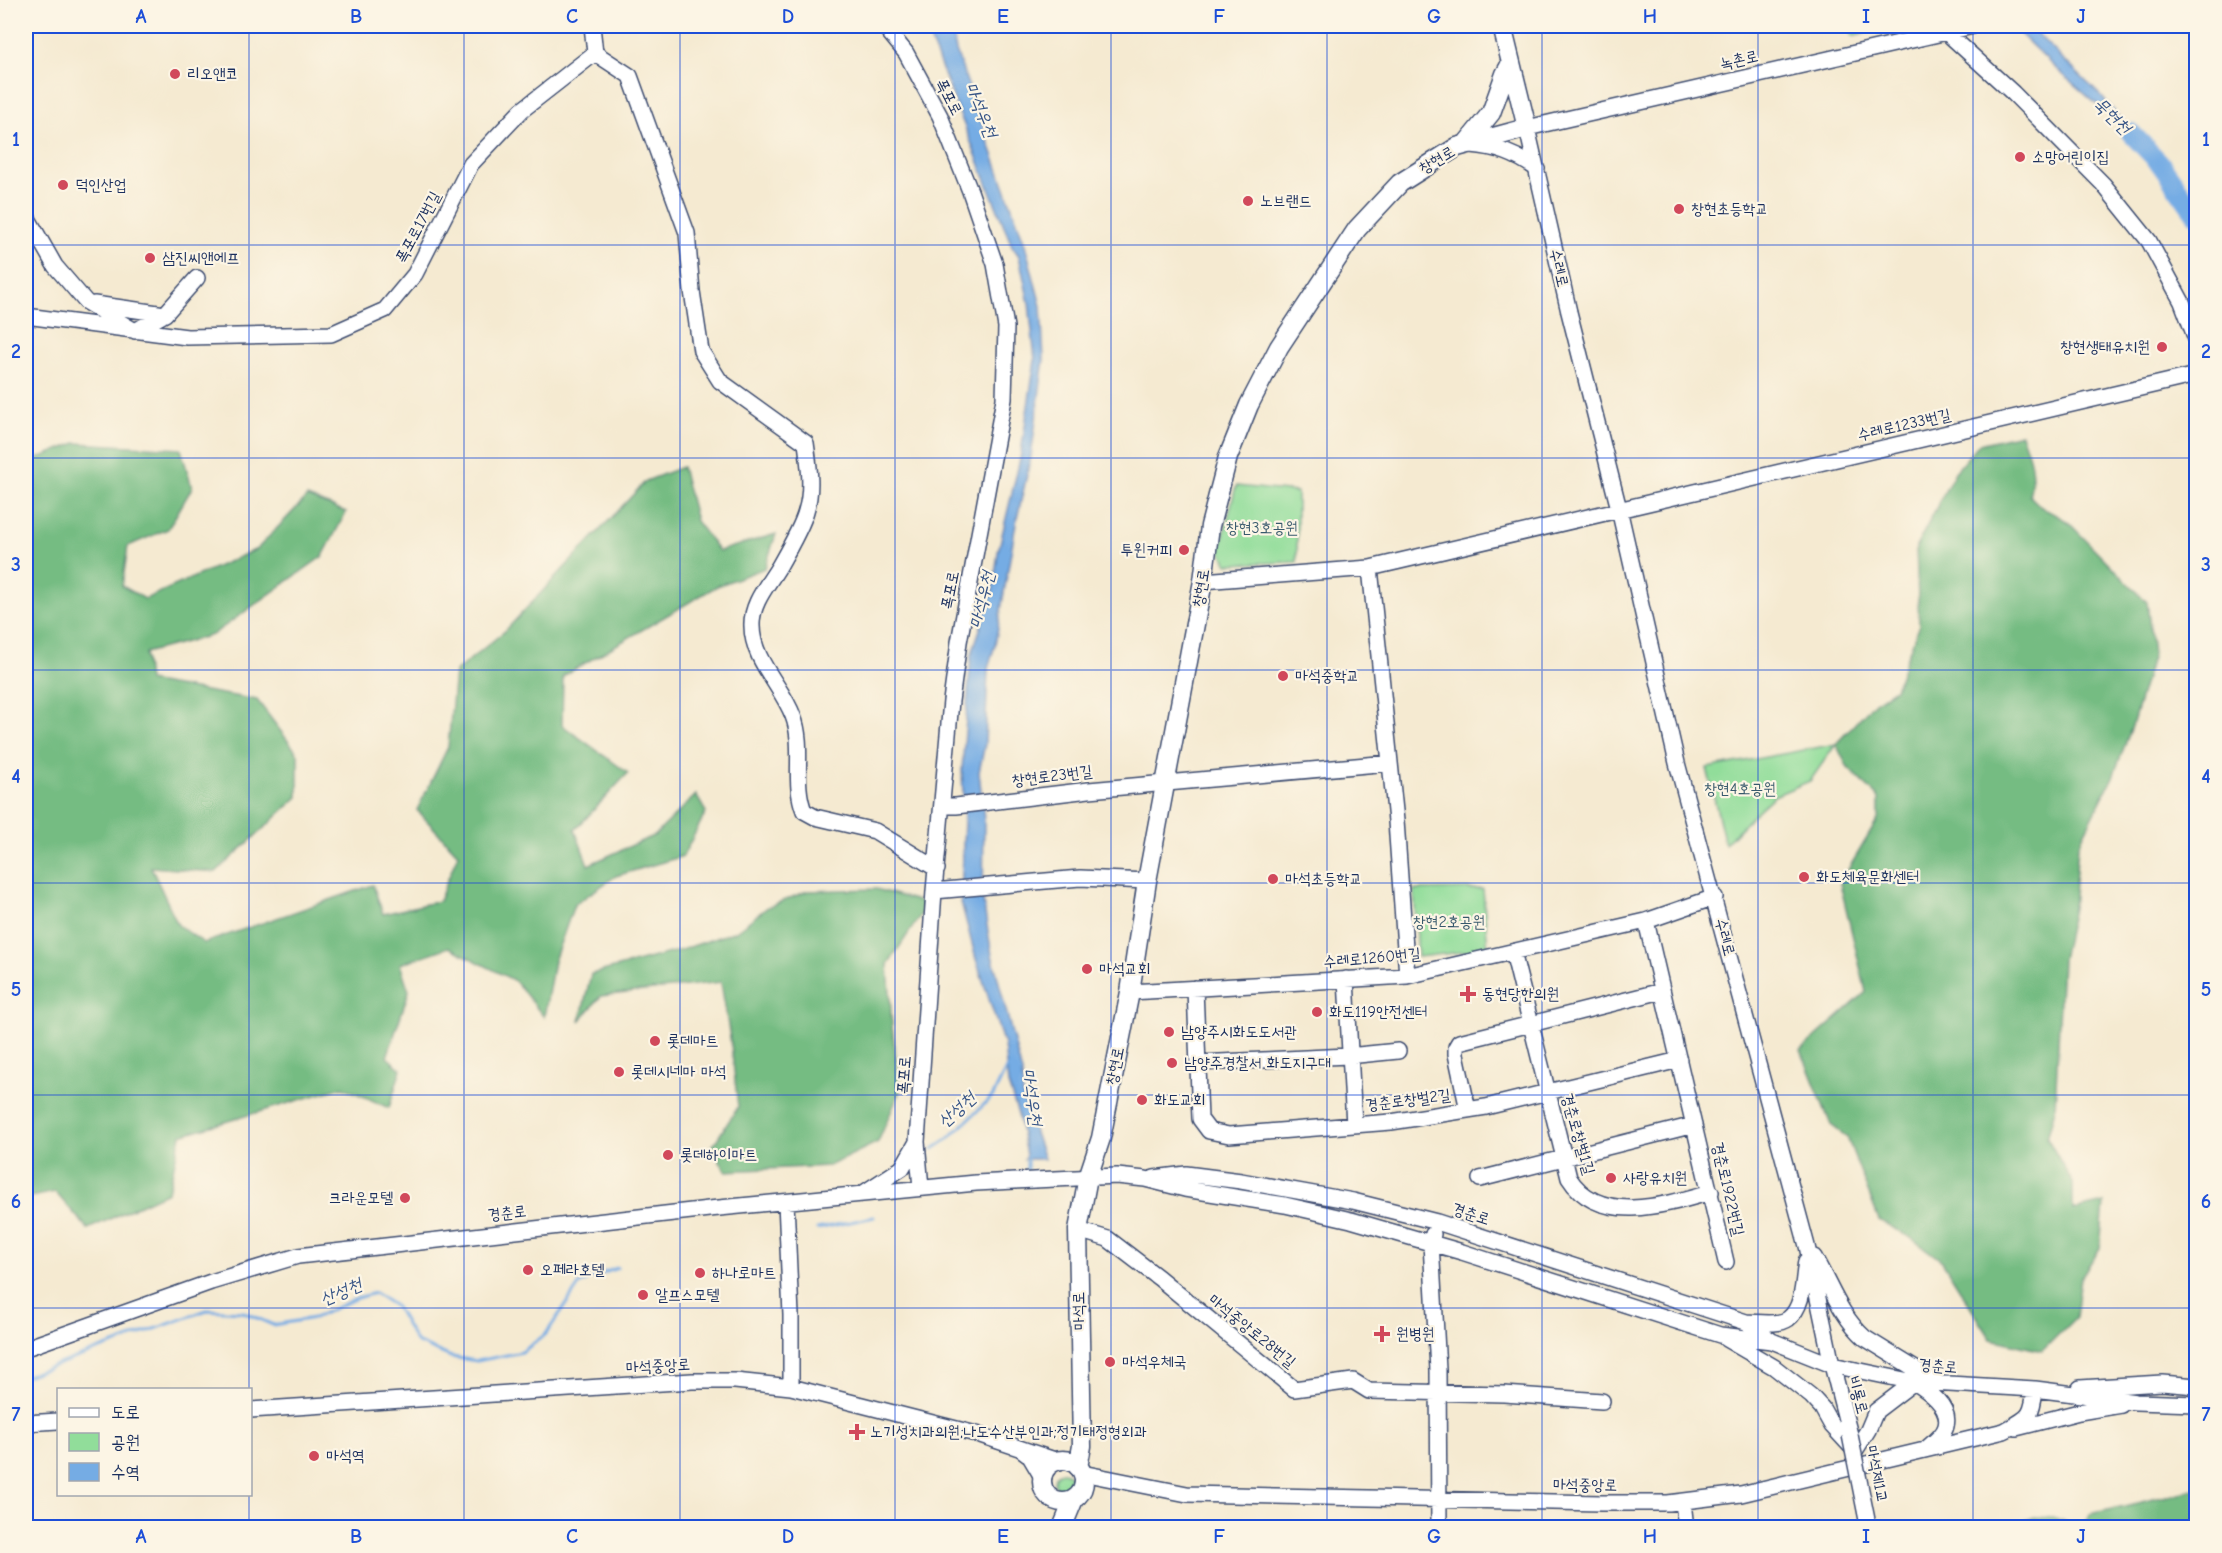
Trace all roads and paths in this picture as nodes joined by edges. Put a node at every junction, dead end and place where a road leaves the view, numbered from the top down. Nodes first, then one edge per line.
1 (592, 26) edge
2 (884, 26) edge
3 (1502, 26) edge
4 (1959, 29) edge
5 (595, 53) junction
6 (1512, 63) junction
7 (1527, 128) junction
8 (1465, 145) junction
9 (1537, 169) junction
10 (26, 215) edge
11 (197, 278) dead end
12 (86, 303) junction
13 (165, 314) junction
14 (26, 316) edge
15 (135, 332) junction
16 (2196, 339) edge
17 (2196, 375) edge
18 (1619, 508) junction
19 (1370, 568) junction
20 (1203, 581) junction
21 (1389, 763) junction
22 (1167, 783) junction
23 (949, 806) junction
24 (937, 869) junction
25 (1147, 881) junction
26 (934, 891) junction
27 (1715, 897) junction
28 (1646, 921) junction
29 (1513, 952) junction
30 (1407, 976) junction
31 (1346, 979) junction
32 (1195, 988) junction
33 (1662, 991) junction
34 (1130, 992) junction
35 (1530, 1023) junction
36 (1398, 1051) dead end
37 (1348, 1056) junction
38 (1679, 1060) junction
39 (1198, 1063) junction
40 (1547, 1093) junction
41 (1468, 1110) junction
42 (1354, 1125) junction
43 (1694, 1125) junction
44 (917, 1142) junction
45 (1564, 1157) junction
46 (1088, 1178) junction
47 (1145, 1179) junction
48 (1480, 1179) dead end
49 (921, 1188) junction
50 (1711, 1192) junction
51 (860, 1195) junction
52 (786, 1202) junction
53 (1437, 1222) junction
54 (1078, 1230) junction
55 (1431, 1243) junction
56 (1807, 1246) junction
57 (1726, 1262) dead end
58 (1746, 1322) junction
59 (1720, 1335) junction
60 (1772, 1341) junction
61 (26, 1348) edge
62 (1832, 1365) junction
63 (1914, 1382) junction
64 (1942, 1385) junction
65 (2196, 1386) edge
66 (791, 1387) junction
67 (2035, 1389) junction
68 (1438, 1392) junction
69 (1602, 1401) dead end
70 (2136, 1402) junction
71 (2196, 1404) edge
72 (252, 1410) edge
73 (57, 1421) edge
74 (26, 1423) edge
75 (2004, 1431) junction
76 (1850, 1434) joint
77 (1019, 1447) junction
78 (1927, 1448) junction
79 (1855, 1451) junction
80 (1058, 1461) junction
81 (1042, 1477) junction
82 (1079, 1481) junction
83 (1051, 1498) junction
84 (1438, 1499) junction
85 (1683, 1502) junction
86 (1868, 1524) edge
87 (1055, 1527) edge
88 (1062, 1527) edge
89 (1439, 1527) edge
90 (1686, 1527) edge

1 - 5 street
2 - 23 street, 폭포로
3 - 6 main road, 수레로
4 - 7 street, 녹촌로
4 - 16 street
5 - 15 street, 폭포로17번길
5 - 24 street
6 - 7 main road, 수레로
6 - 8 main road
7 - 8 main road, 창현로
7 - 9 street, 수레로
8 - 9 street
8 - 20 main road, 창현로
9 - 18 street, 수레로
10 - 12 street
11 - 13 street
12 - 13 street
12 - 15 street
13 - 15 street
14 - 15 street, 폭포로17번길
17 - 18 street, 수레로1233번길
18 - 19 street
18 - 27 street, 수레로
19 - 20 street
19 - 21 street
20 - 22 main road, 창현로
21 - 22 street, 창현로23번길
21 - 30 street
22 - 23 street, 창현로23번길
22 - 25 main road, 창현로
23 - 24 street, 폭포로
24 - 26 street, 폭포로
25 - 26 street
25 - 34 main road, 창현로
26 - 44 street, 폭포로
27 - 28 street, 수레로1260번길
27 - 56 street, 수레로
28 - 29 street, 수레로1260번길
28 - 33 street, 경춘로1922번길
29 - 30 street, 수레로1260번길
29 - 35 street, 경춘로창벌1길
30 - 31 street, 수레로1260번길
31 - 32 street, 수레로1260번길
31 - 37 street
32 - 34 street, 수레로1260번길
32 - 39 street, 경춘로창벌2길
33 - 35 street
33 - 38 street, 경춘로1922번길
34 - 46 main road, 창현로
35 - 40 street, 경춘로창벌1길
35 - 41 street
36 - 37 street
37 - 39 street
37 - 42 street
38 - 40 street, 경춘로창벌2길
38 - 43 street, 경춘로1922번길
39 - 42 street, 경춘로창벌2길
40 - 41 street, 경춘로창벌2길
40 - 45 street, 경춘로창벌1길
41 - 42 street, 경춘로창벌2길
43 - 45 street, 경춘로1922번길
43 - 50 street, 경춘로1922번길
44 - 49 street, 폭포로
44 - 51 street
45 - 48 street, 경춘로1922번길
45 - 50 street, 경춘로창벌1길
46 - 47 street, 경춘로
46 - 49 street, 경춘로
46 - 54 main road, 마석로
47 - 53 street, 경춘로
47 - 55 street, 경춘로
49 - 51 street, 경춘로
50 - 57 street, 경춘로1922번길
51 - 52 street, 경춘로
52 - 61 street, 경춘로
52 - 66 street
53 - 55 street
53 - 58 street, 경춘로
54 - 68 street, 마석중앙로28번길
54 - 82 main road, 마석로
55 - 59 street, 경춘로
55 - 68 street
56 - 58 street
56 - 62 street, 수레로
56 - 64 street
58 - 60 street, 경춘로
59 - 60 street, 경춘로
59 - 79 street
60 - 62 street, 경춘로
62 - 63 street, 경춘로
62 - 76 street, 비룡로
63 - 64 street, 경춘로
63 - 78 street
63 - 79 street
64 - 67 street, 경춘로
65 - 67 street, 경춘로
66 - 72 street, 마석중앙로
66 - 77 street, 마석중앙로
67 - 70 street, 경춘로
67 - 75 street, 마석중앙로
68 - 69 street, 마석중앙로28번길
68 - 84 street
70 - 71 street, 경춘로
70 - 75 street
73 - 74 street
75 - 78 street, 마석중앙로
76 - 79 street, 마석제1교, bridge
77 - 80 street, 마석중앙로
77 - 81 street
78 - 85 street, 마석중앙로
79 - 86 street, 마석제1교, bridge
80 - 81 main road
80 - 82 main road
81 - 83 main road
82 - 83 main road
82 - 84 street, 마석중앙로
82 - 88 main road, 마석로
83 - 87 main road
84 - 85 street, 마석중앙로
84 - 89 street
85 - 90 street

